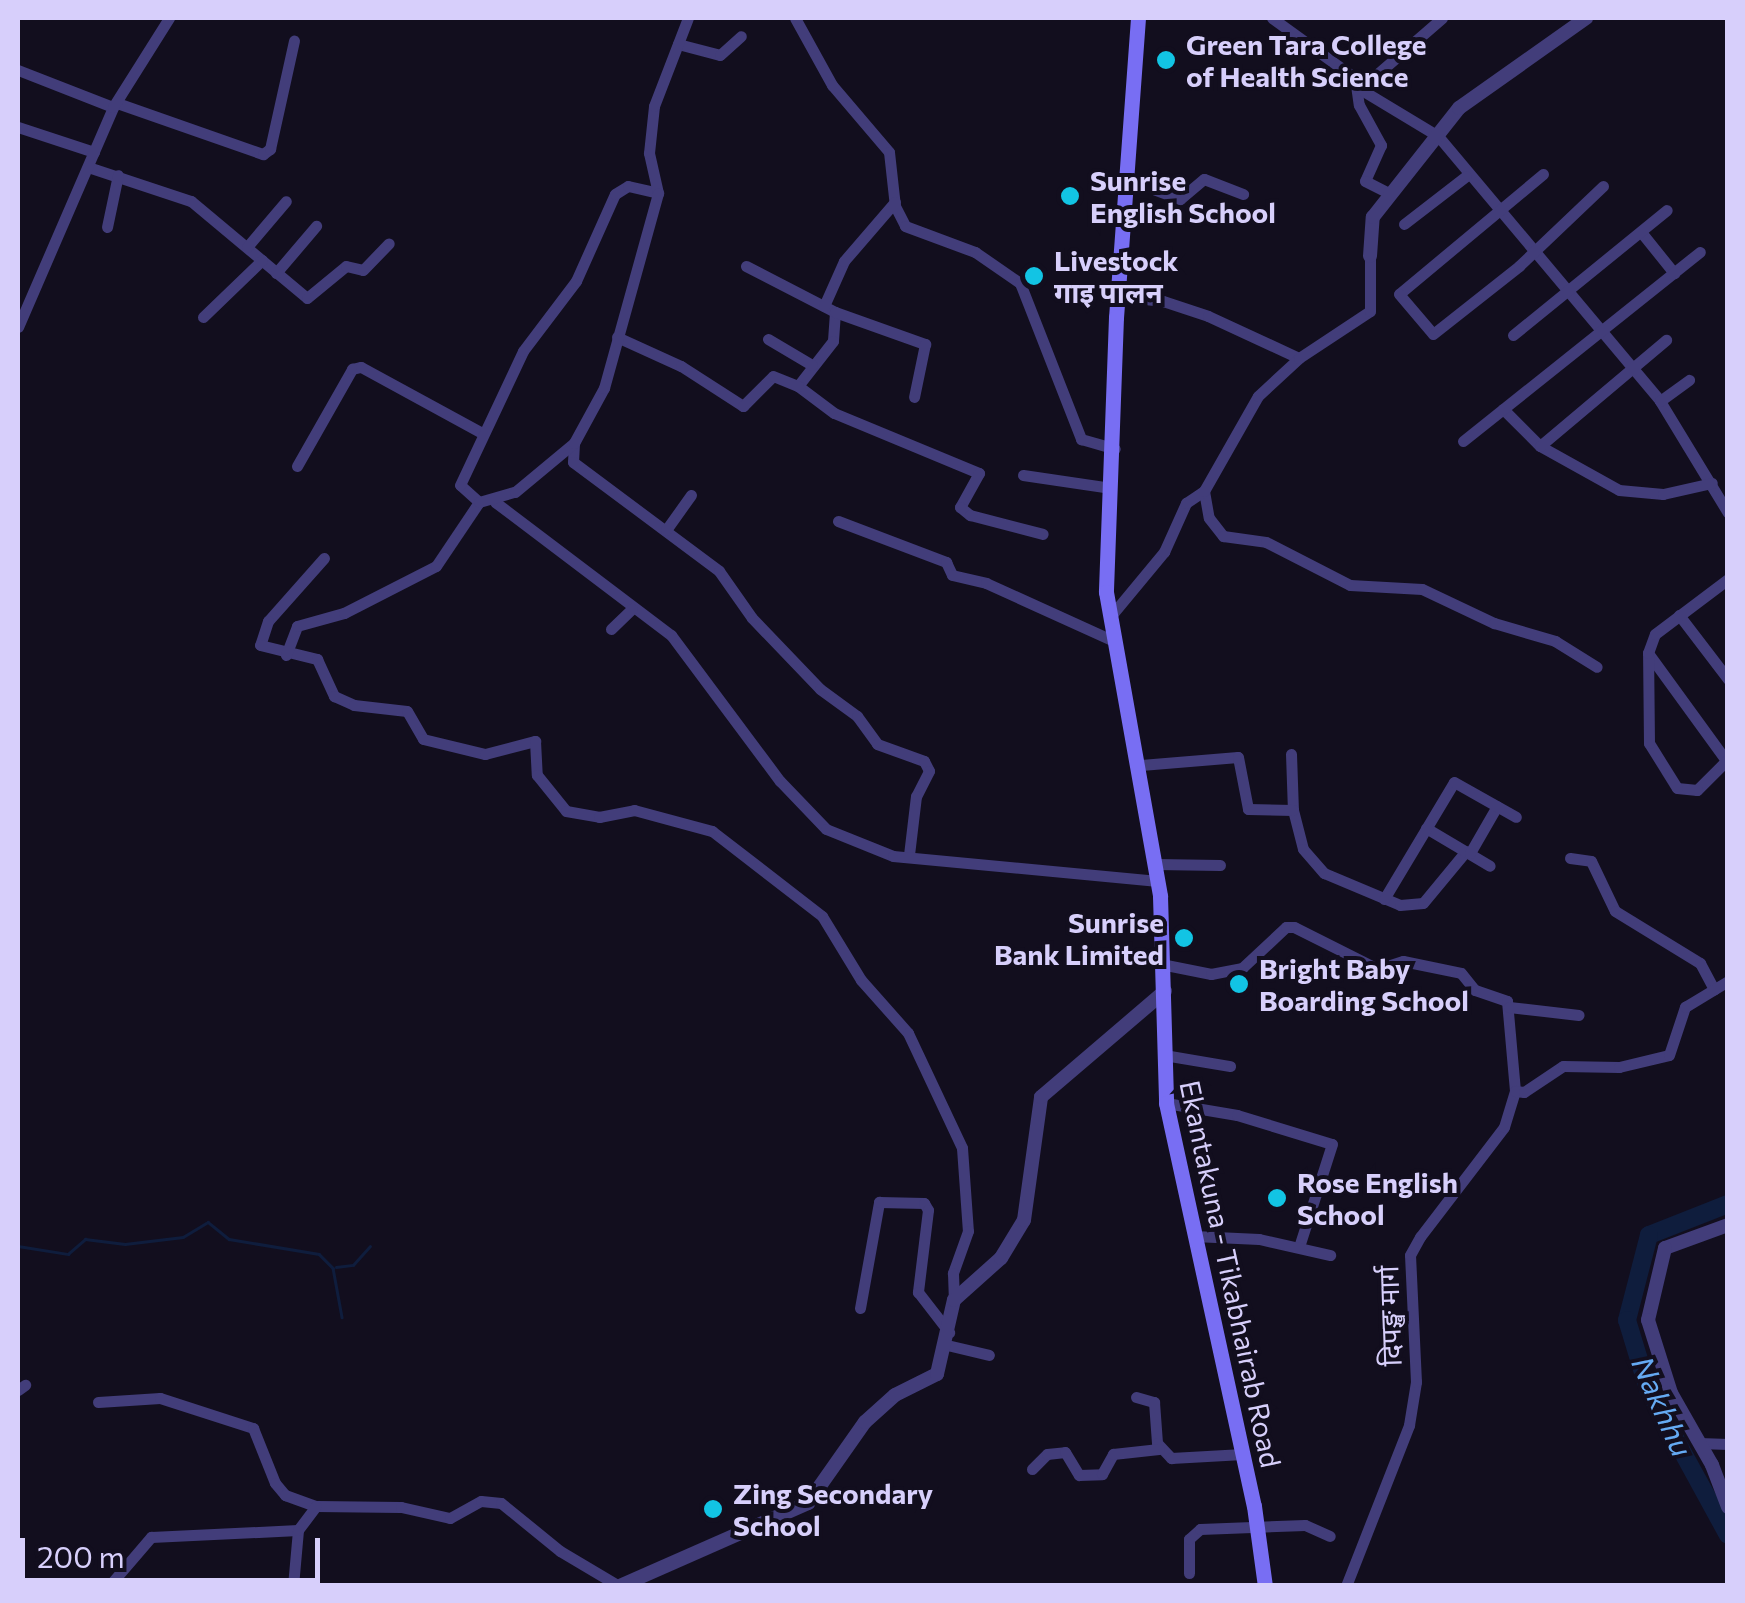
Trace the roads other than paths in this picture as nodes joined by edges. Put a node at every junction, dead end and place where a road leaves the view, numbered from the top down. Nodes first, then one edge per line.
1 (169, 18) edge
2 (687, 18) edge
3 (795, 18) edge
4 (1138, 18) edge
5 (1272, 18) edge
6 (1442, 18) edge
7 (1586, 18) edge
8 (741, 36) dead end
9 (294, 41) dead end
10 (678, 44) junction
11 (18, 70) edge
12 (1360, 88) junction
13 (115, 105) junction
14 (18, 127) edge
15 (1438, 136) junction
16 (94, 152) junction
17 (88, 167) junction
18 (1543, 174) dead end
19 (118, 175) junction
20 (1466, 176) junction
21 (1124, 178) junction
22 (1603, 186) dead end
23 (658, 193) junction
24 (1243, 194) dead end
25 (1390, 194) junction
26 (286, 201) dead end
27 (896, 202) junction
28 (1668, 210) dead end
29 (1501, 213) junction
30 (1404, 224) dead end
31 (316, 226) dead end
32 (108, 227) dead end
33 (1641, 232) junction
34 (389, 244) dead end
35 (247, 247) junction
36 (1700, 252) dead end
37 (1532, 254) junction
38 (1370, 256) joint
39 (262, 260) junction
40 (746, 266) dead end
41 (276, 272) junction
42 (1674, 272) junction
43 (1118, 296) junction
44 (1566, 296) junction
45 (829, 308) junction
46 (203, 317) dead end
47 (18, 328) edge
48 (1599, 332) junction
49 (1513, 335) dead end
50 (618, 337) junction
51 (768, 339) dead end
52 (1666, 340) dead end
53 (1299, 358) junction
54 (812, 365) junction
55 (1633, 368) junction
56 (1689, 380) dead end
57 (798, 386) junction
58 (914, 397) dead end
59 (1660, 401) junction
60 (1502, 409) junction
61 (480, 432) junction
62 (1463, 441) dead end
63 (574, 443) junction
64 (1540, 446) junction
65 (1115, 449) junction
66 (297, 466) dead end
67 (1024, 476) dead end
68 (1712, 483) junction
69 (1111, 488) junction
70 (1204, 492) junction
71 (691, 495) dead end
72 (480, 502) junction
73 (495, 502) junction
74 (1728, 512) edge
75 (838, 521) dead end
76 (666, 530) junction
77 (1043, 534) dead end
78 (324, 558) dead end
79 (1722, 583) edge
80 (1728, 600) edge
81 (632, 610) junction
82 (1678, 615) junction
83 (1110, 617) junction
84 (611, 630) dead end
85 (1114, 641) junction
86 (1648, 653) junction
87 (286, 655) junction
88 (1598, 667) dead end
89 (1728, 679) edge
90 (1291, 754) dead end
91 (1727, 762) edge
92 (1141, 766) junction
93 (1496, 806) junction
94 (1293, 810) junction
95 (1516, 817) dead end
96 (1426, 828) junction
97 (1468, 852) junction
98 (909, 855) junction
99 (1570, 858) dead end
100 (1156, 864) junction
101 (1220, 865) dead end
102 (1490, 866) dead end
103 (1158, 882) junction
104 (1384, 899) junction
105 (1166, 965) junction
106 (1728, 981) edge
107 (1714, 989) junction
108 (1165, 991) junction
109 (1510, 1007) junction
110 (1579, 1015) dead end
111 (1164, 1054) junction
112 (1230, 1066) dead end
113 (1514, 1091) junction
114 (1166, 1104) junction
115 (1728, 1226) edge
116 (1194, 1236) junction
117 (1299, 1247) junction
118 (1330, 1255) dead end
119 (954, 1300) junction
120 (860, 1308) dead end
121 (948, 1338) junction
122 (989, 1354) dead end
123 (1136, 1397) dead end
124 (98, 1402) dead end
125 (1699, 1443) junction
126 (1728, 1444) edge
127 (1159, 1448) junction
128 (1243, 1454) junction
129 (1032, 1469) dead end
130 (316, 1506) junction
131 (1728, 1507) edge
132 (1258, 1527) junction
133 (298, 1530) junction
134 (1330, 1536) dead end
135 (1189, 1573) dead end
136 (109, 1586) edge
137 (293, 1586) edge
138 (619, 1586) edge
139 (1265, 1586) edge
140 (1346, 1586) edge

1 - 13 street
2 - 10 street
3 - 27 street
4 - 21 main road, Ekantakuna - Tikabhairab Road
5 - 12 street
6 - 12 street
7 - 15 street
8 - 10 street
9 - 13 street
10 - 23 street
11 - 13 street
12 - 15 street
12 - 25 street
13 - 16 street
14 - 16 street
15 - 20 street
15 - 25 street
16 - 17 street
17 - 19 street
17 - 47 street
18 - 29 street
19 - 32 street
19 - 35 street
20 - 29 street
20 - 30 street
21 - 24 street
21 - 43 main road, Ekantakuna - Tikabhairab Road
22 - 37 street
23 - 50 street
23 - 61 street
25 - 38 street
26 - 35 street
27 - 45 street
27 - 65 street
28 - 33 street
29 - 37 street
29 - 37 street
31 - 41 street
33 - 42 street
33 - 44 street
34 - 41 street
35 - 39 street
36 - 42 street
37 - 44 street
38 - 53 street
39 - 41 street
39 - 46 street
40 - 45 street
42 - 48 street
43 - 53 street
43 - 65 main road, Ekantakuna - Tikabhairab Road
44 - 48 street
44 - 49 street
45 - 54 street
45 - 58 street
48 - 55 street
48 - 60 street
50 - 57 street
50 - 63 street
51 - 54 street
52 - 55 street
53 - 70 street
54 - 57 street
55 - 59 street
55 - 64 street
56 - 59 street
57 - 77 street
59 - 68 street
60 - 62 street
60 - 64 street
61 - 66 street
61 - 72 street
63 - 73 street
63 - 76 street
64 - 68 street
65 - 69 main road, Ekantakuna - Tikabhairab Road
67 - 69 street
68 - 74 street
69 - 83 main road, Ekantakuna - Tikabhairab Road
70 - 83 street
70 - 88 street
71 - 76 street
72 - 73 street
72 - 87 street
73 - 81 street
75 - 85 street
76 - 98 street
78 - 87 street
79 - 80 street
79 - 82 street
81 - 84 street
81 - 98 street
82 - 86 street
82 - 89 street
83 - 85 main road, Ekantakuna - Tikabhairab Road
85 - 92 main road, Ekantakuna - Tikabhairab Road
86 - 91 street
86 - 91 street
87 - 119 street
90 - 94 street
92 - 94 street
92 - 100 main road, Ekantakuna - Tikabhairab Road
93 - 95 street
93 - 96 street
93 - 97 street
94 - 104 street
96 - 97 street
96 - 104 street
97 - 102 street
97 - 104 street
98 - 103 street
99 - 107 street
100 - 101 street
100 - 103 main road, Ekantakuna - Tikabhairab Road
103 - 105 main road, Ekantakuna - Tikabhairab Road
105 - 108 main road, Ekantakuna - Tikabhairab Road
105 - 109 street
106 - 107 street
107 - 113 street
108 - 111 main road, Ekantakuna - Tikabhairab Road
108 - 119 street
109 - 110 street
109 - 113 street
111 - 112 street
111 - 114 main road, Ekantakuna - Tikabhairab Road
113 - 140 street, दिपङ्ख मार्ग
114 - 116 main road, Ekantakuna - Tikabhairab Road
114 - 117 street
115 - 125 street
116 - 117 street
116 - 128 main road, Ekantakuna - Tikabhairab Road
117 - 118 street
119 - 121 street
120 - 121 street
121 - 122 street
121 - 138 street
123 - 127 street
124 - 130 street
125 - 126 street
125 - 131 street
127 - 128 street
127 - 129 street
128 - 132 main road, Ekantakuna - Tikabhairab Road
130 - 133 street
130 - 138 street
132 - 134 street
132 - 135 street
132 - 139 main road, Ekantakuna - Tikabhairab Road
133 - 136 street
133 - 137 street

